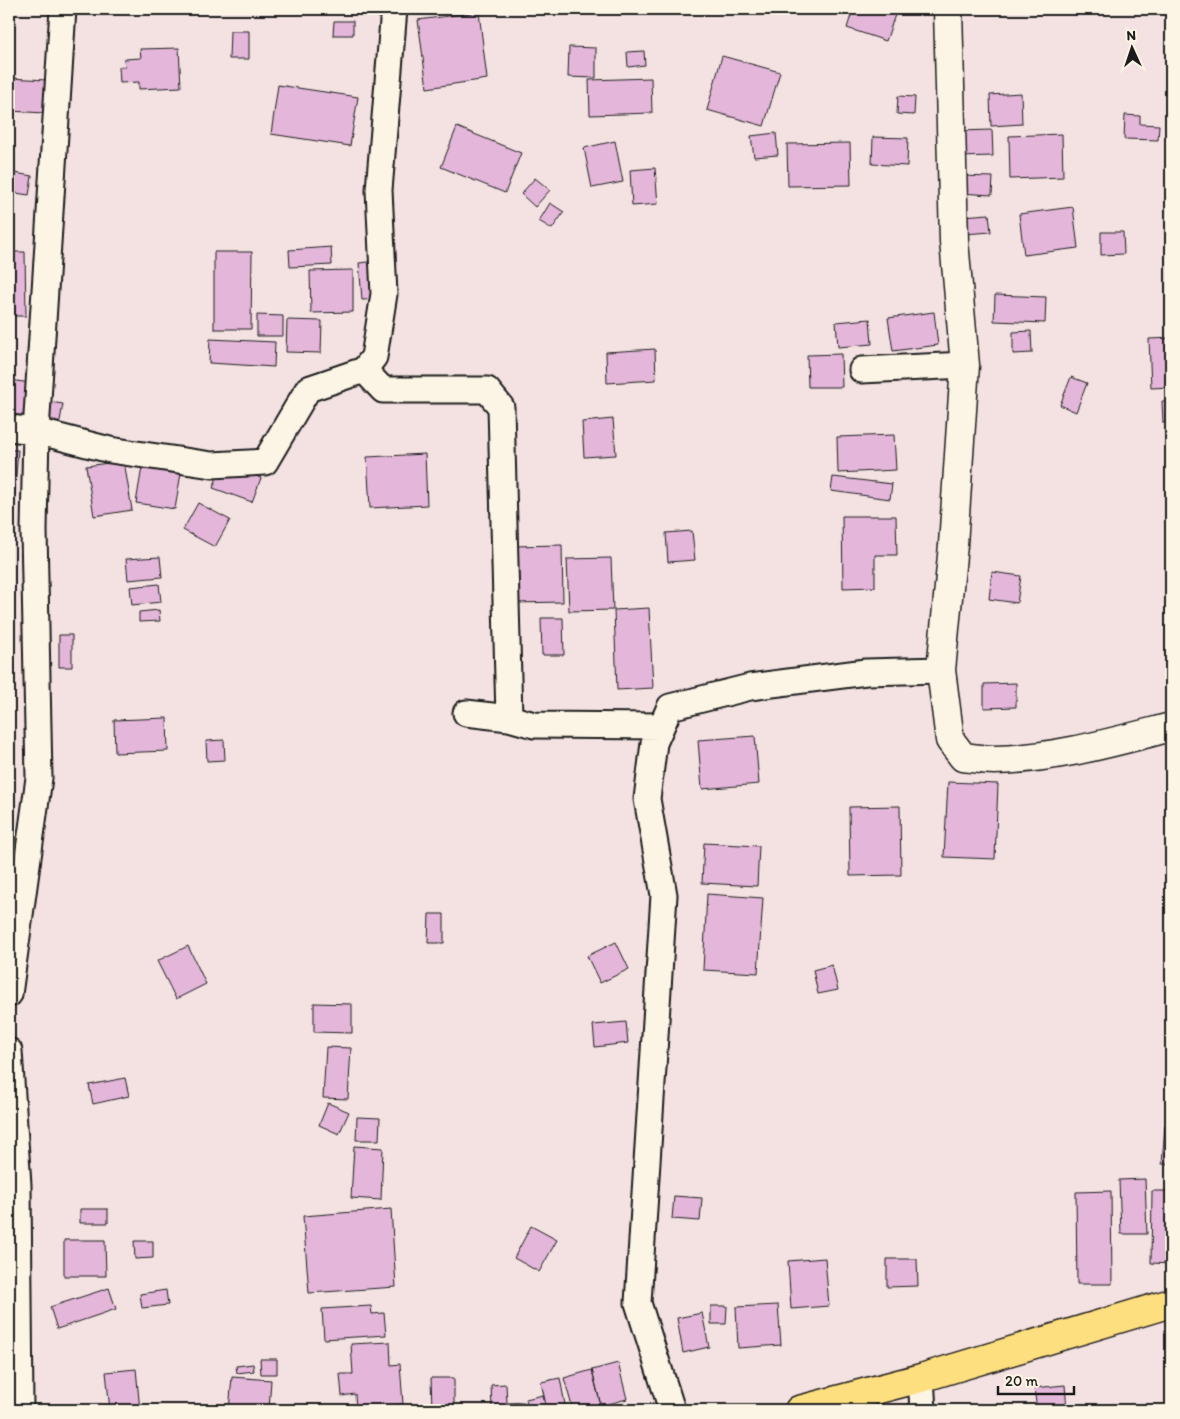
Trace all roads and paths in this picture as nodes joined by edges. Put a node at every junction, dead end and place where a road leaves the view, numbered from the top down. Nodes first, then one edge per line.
1 (63, 9) edge
2 (394, 9) edge
3 (948, 9) edge
4 (965, 364) junction
5 (364, 370) junction
6 (862, 370) dead end
7 (9, 428) edge
8 (36, 431) junction
9 (941, 670) junction
10 (466, 713) dead end
11 (509, 718) junction
12 (662, 726) junction
13 (1171, 727) edge
14 (9, 994) edge
15 (9, 1051) edge
16 (1171, 1303) edge
17 (921, 1378) junction
18 (20, 1410) edge
19 (672, 1410) edge
20 (799, 1410) edge
21 (923, 1410) edge

1 - 8 street
2 - 5 street
3 - 4 street
4 - 6 street
4 - 9 street
5 - 8 street
5 - 11 street
7 - 8 street
8 - 14 street
9 - 12 street
9 - 13 street
10 - 11 street
11 - 12 street
12 - 19 street
15 - 18 street
16 - 17 main road
17 - 20 main road
17 - 21 street

